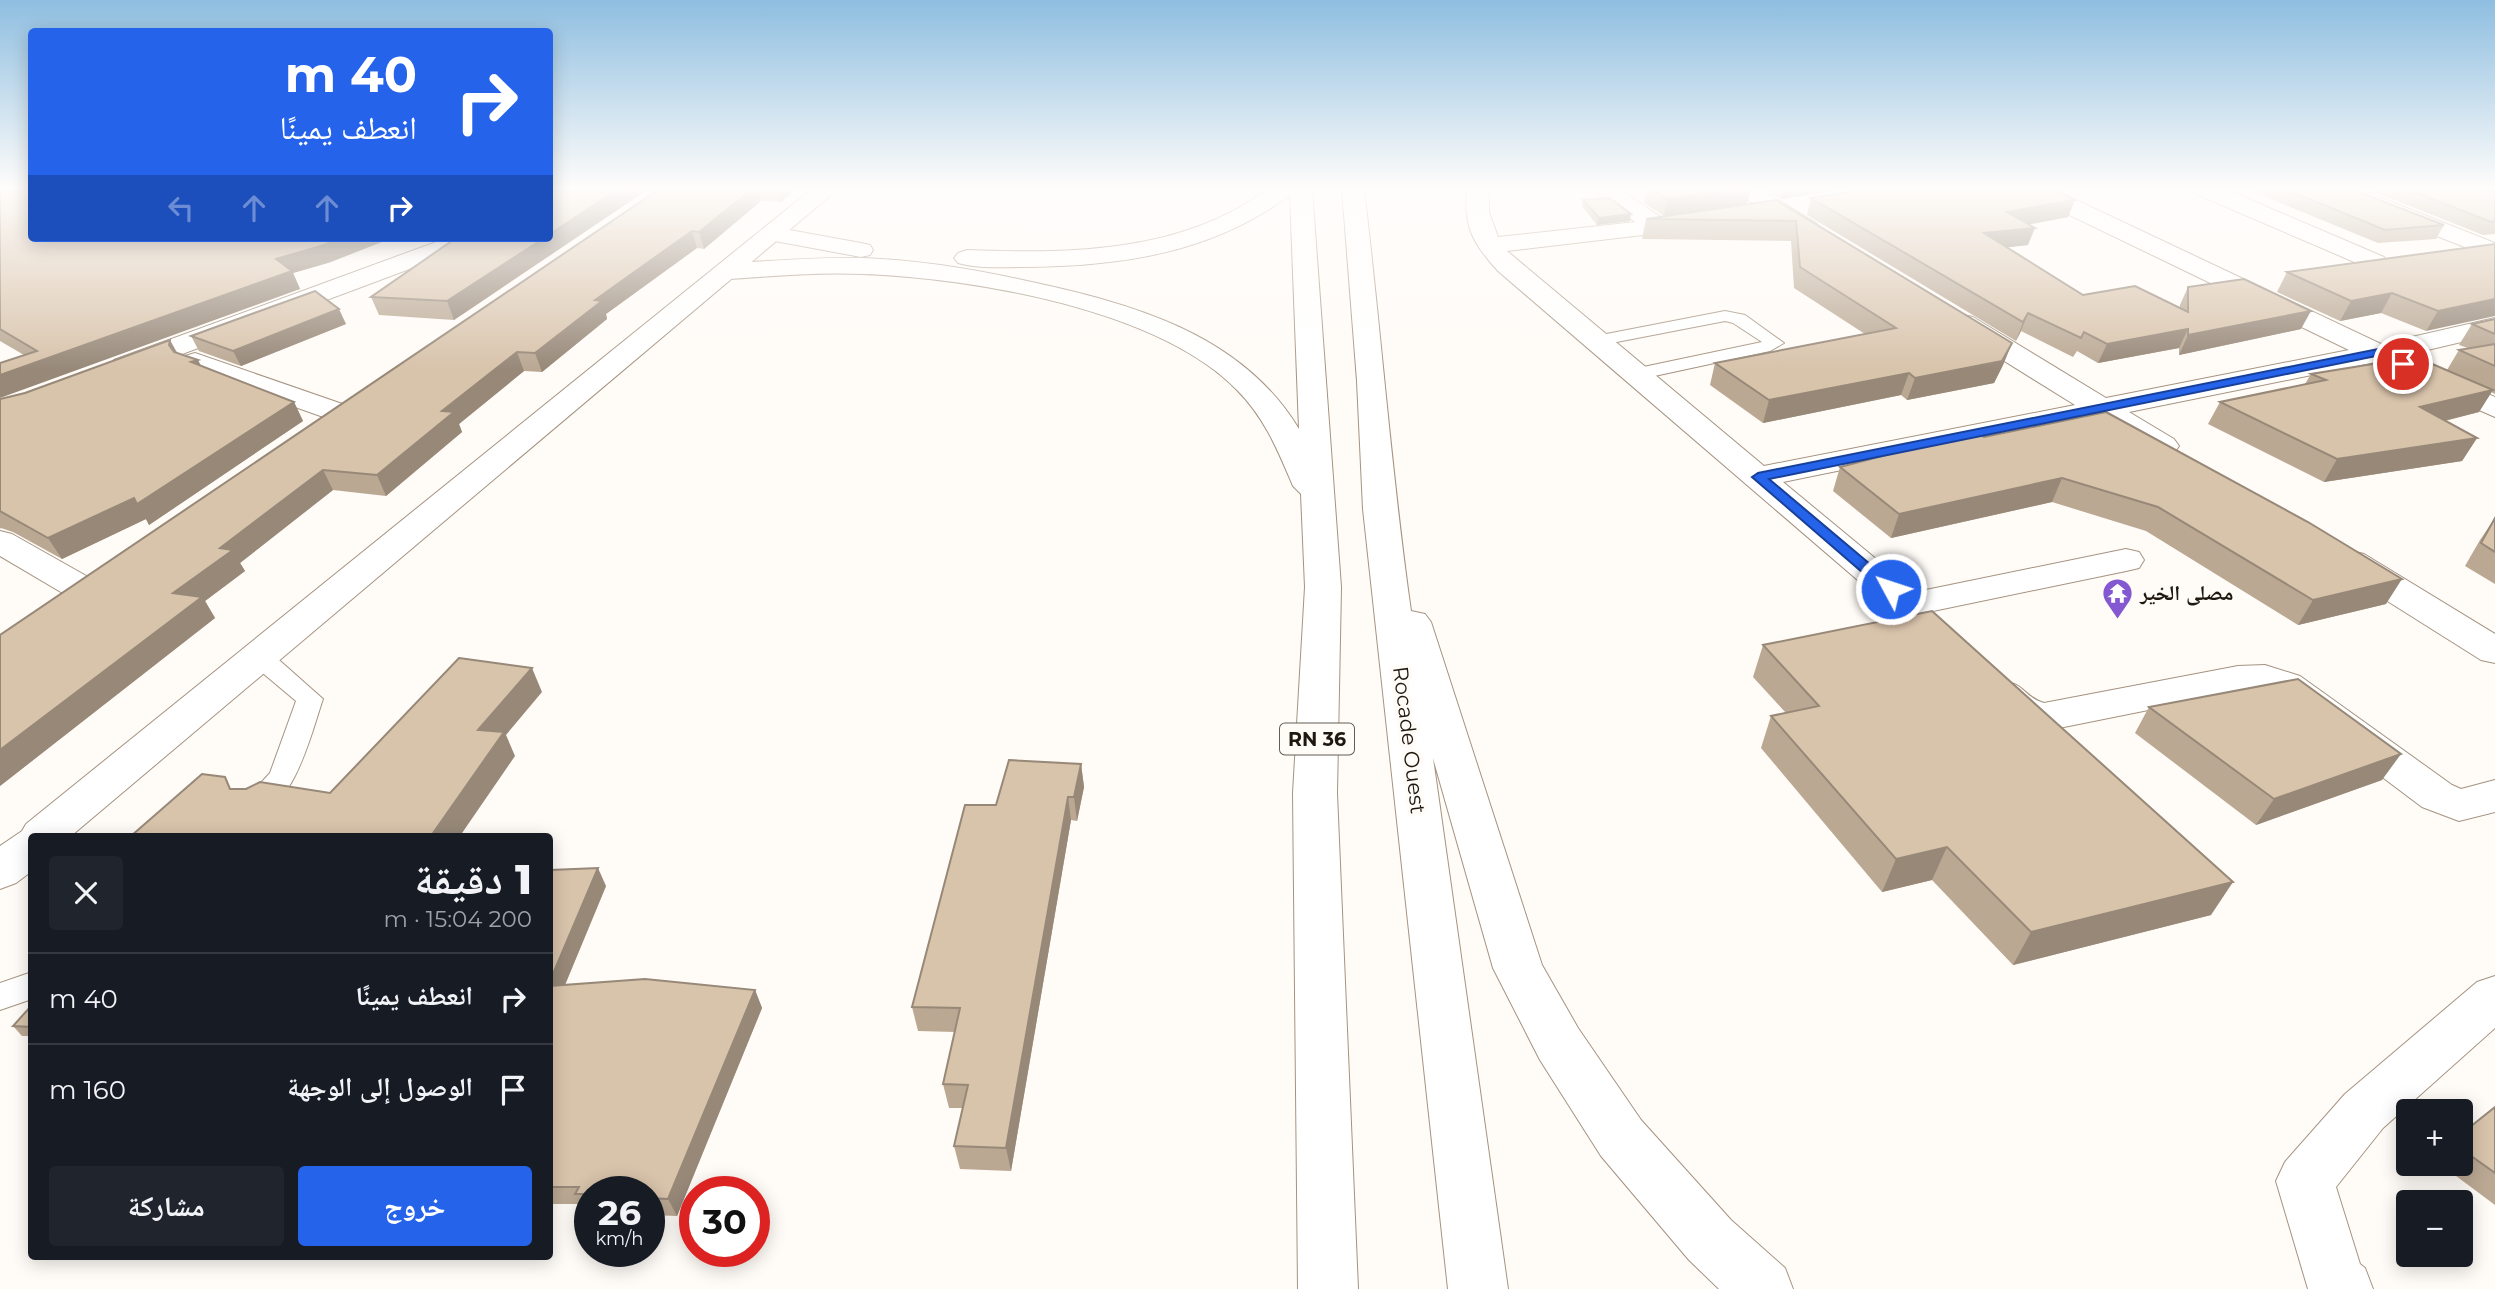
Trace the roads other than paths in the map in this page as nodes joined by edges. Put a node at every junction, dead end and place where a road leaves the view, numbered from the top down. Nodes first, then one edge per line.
1 (440, 249) edge
2 (755, 249) edge
3 (855, 249) edge
4 (1139, 249) edge
5 (1304, 249) edge
6 (1359, 249) edge
7 (1492, 249) edge
8 (2159, 249) edge
9 (2344, 249) edge
10 (2375, 262) edge
11 (730, 271) junction
12 (1944, 312) edge
13 (2495, 326) edge
14 (1596, 341) junction
15 (2378, 353) junction
16 (195, 362) edge
17 (102, 374) edge
18 (1636, 374) junction
19 (2101, 408) junction
20 (2495, 408) edge
21 (307, 436) edge
22 (2182, 458) edge
23 (1758, 477) junction
24 (1318, 504) junction
25 (1383, 533) junction
26 (0, 541) edge
27 (2321, 544) edge
28 (2126, 560) dead end
29 (53, 611) edge
30 (2495, 651) edge
31 (261, 658) junction
32 (1976, 667) edge
33 (2495, 796) edge
34 (256, 803) edge
35 (46, 833) edge
36 (28, 848) edge
37 (0, 871) edge
38 (28, 986) edge
39 (0, 997) edge
40 (2495, 997) edge
41 (1328, 1289) edge
42 (1478, 1289) edge
43 (1763, 1289) edge
44 (2343, 1289) edge

1 - 17 main road
2 - 11 main road
3 - 4 main road
5 - 24 main road, RN 36
6 - 25 main road, Rocade Ouest
7 - 14 main road
8 - 15 main road
9 - 10 main road
11 - 24 main road
11 - 31 main road
12 - 19 main road
13 - 15 main road
14 - 18 main road
14 - 18 lane
15 - 19 main road
15 - 20 main road
16 - 21 main road
18 - 23 main road
19 - 22 main road
19 - 23 main road
23 - 28 main road
24 - 41 main road, RN 36
25 - 42 main road, Rocade Ouest
25 - 43 main road
26 - 29 main road
27 - 30 main road
31 - 34 lane
31 - 35 main road
32 - 33 main road
36 - 37 main road
38 - 39 lane
40 - 44 main road

